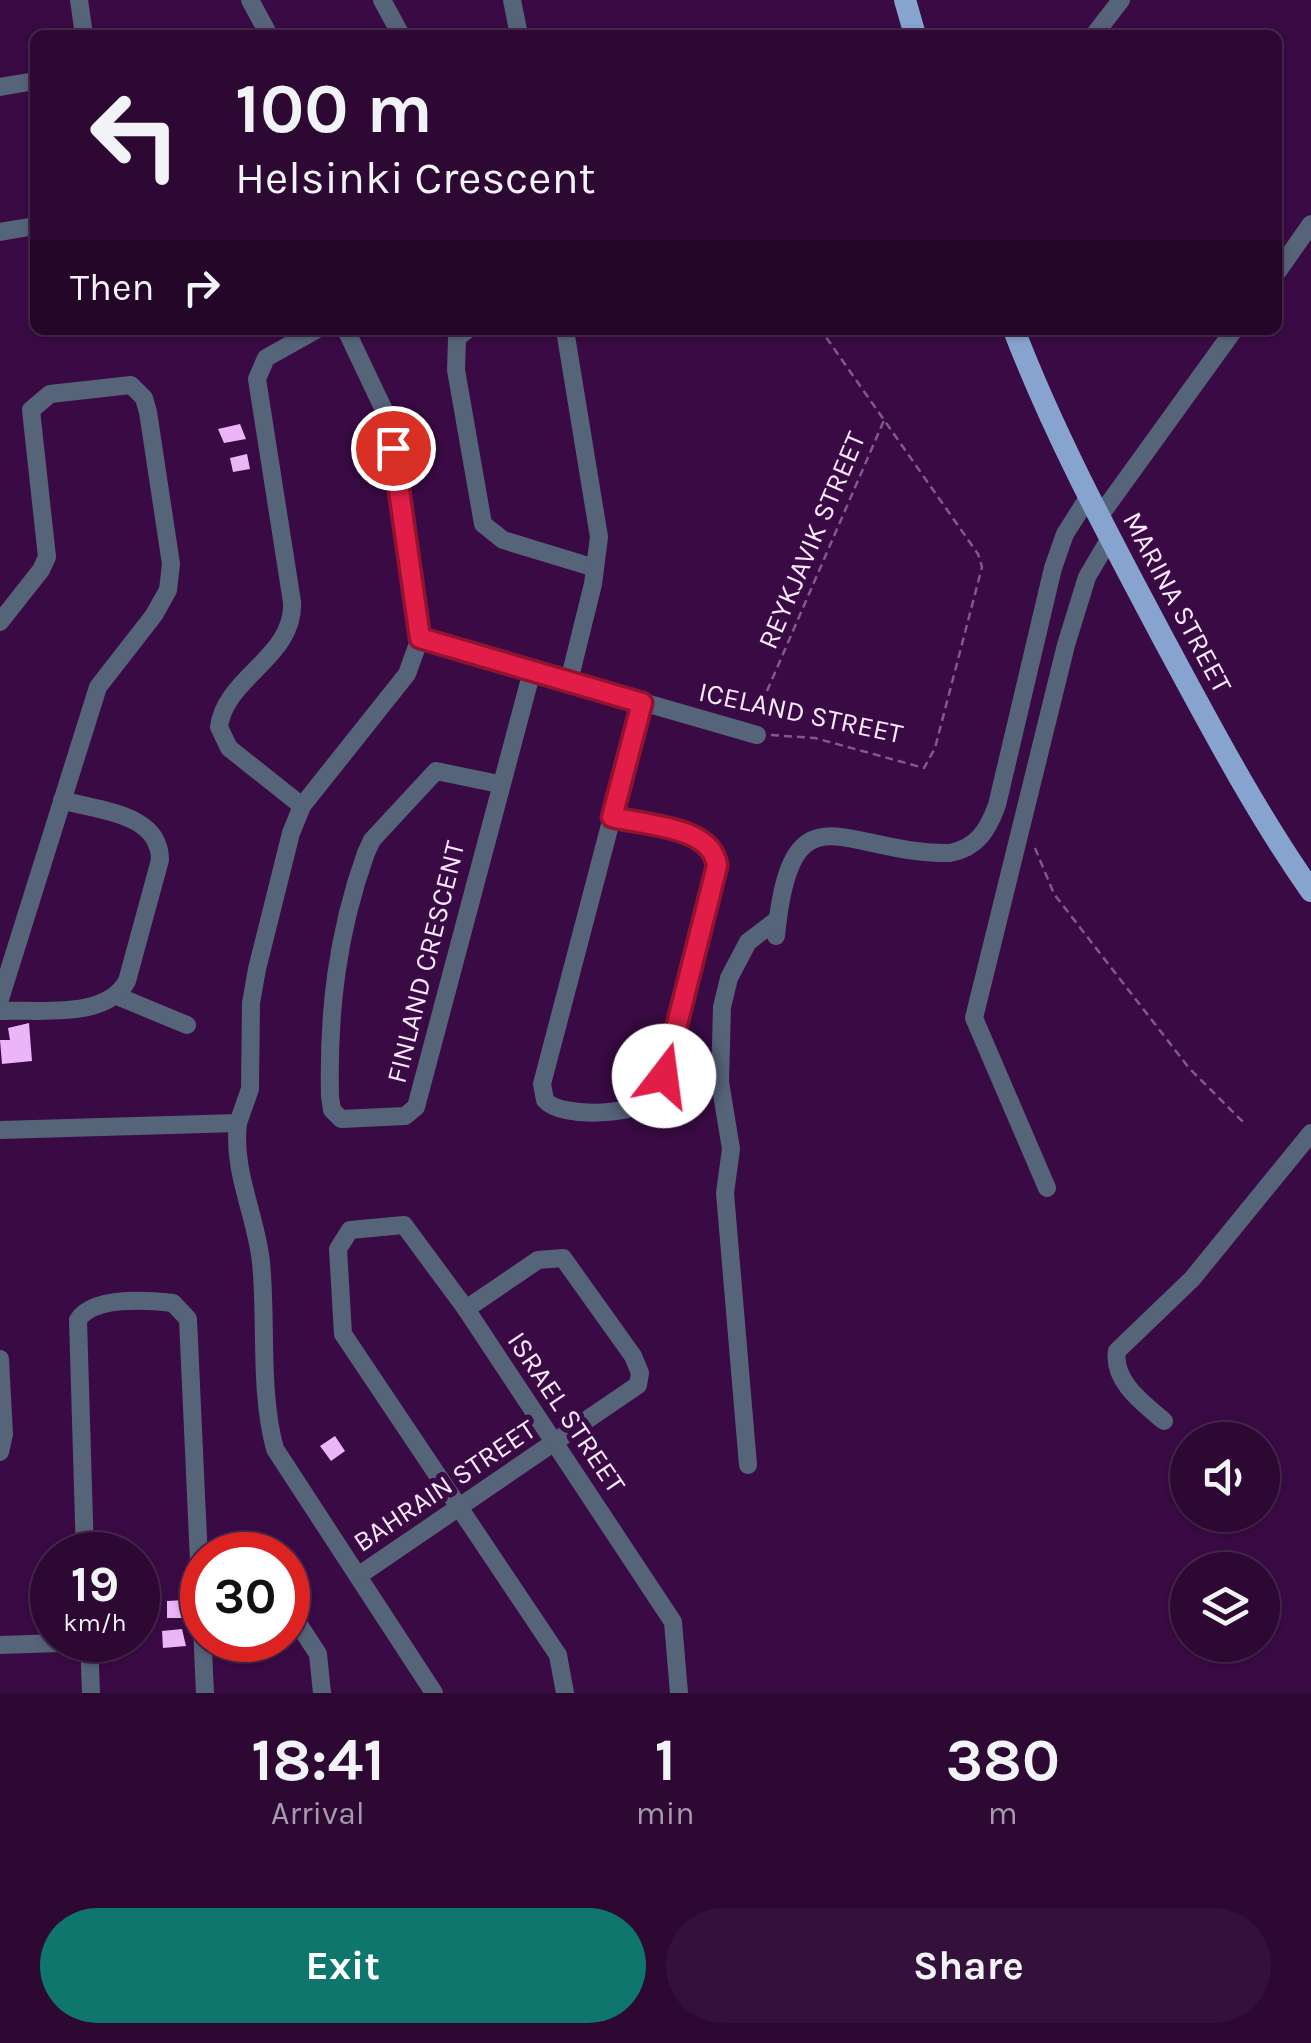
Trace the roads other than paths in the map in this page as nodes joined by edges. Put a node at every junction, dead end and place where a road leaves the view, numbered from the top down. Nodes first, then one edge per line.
1 (79, 0) edge
2 (250, 0) edge
3 (382, 0) edge
4 (512, 0) edge
5 (904, 0) edge
6 (1121, 0) edge
7 (83, 30) edge
8 (266, 30) edge
9 (397, 30) edge
10 (517, 30) edge
11 (913, 30) edge
12 (1098, 30) edge
13 (30, 82) edge
14 (0, 87) edge
15 (1311, 224) edge
16 (30, 227) edge
17 (0, 232) edge
18 (1282, 264) edge
19 (307, 335) edge
20 (348, 335) edge
21 (461, 335) edge
22 (566, 335) edge
23 (1016, 335) edge
24 (1223, 335) edge
25 (1099, 517) junction
26 (596, 568) junction
27 (0, 622) edge
28 (420, 638) junction
29 (532, 671) junction
30 (569, 681) junction
31 (642, 703) junction
32 (757, 735) road end
33 (499, 784) junction
34 (62, 800) junction
35 (302, 806) junction
36 (612, 817) junction
37 (1311, 890) edge
38 (117, 996) junction
39 (0, 999) edge
40 (0, 1011) edge
41 (187, 1025) dead end
42 (229, 1123) junction
43 (0, 1130) edge
44 (1311, 1132) edge
45 (1047, 1188) dead end
46 (466, 1309) junction
47 (0, 1359) edge
48 (1164, 1422) dead end
49 (554, 1444) junction
50 (0, 1452) edge
51 (748, 1465) dead end
52 (460, 1506) junction
53 (84, 1532) edge
54 (198, 1532) edge
55 (358, 1576) junction
56 (310, 1642) edge
57 (30, 1644) edge
58 (0, 1645) edge
59 (90, 1662) edge
60 (204, 1662) edge
61 (91, 1693) edge
62 (205, 1693) edge
63 (322, 1693) edge
64 (434, 1693) edge
65 (565, 1693) edge
66 (679, 1693) edge

1 - 7 street
2 - 8 street
3 - 9 street
4 - 10 street
5 - 11 main road
6 - 12 street
13 - 14 street
15 - 18 street
16 - 17 street
19 - 35 street
20 - 28 street
21 - 26 street
22 - 26 street
23 - 25 main road, MARINA STREET
24 - 25 street
25 - 37 main road, MARINA STREET
25 - 45 street
25 - 51 street
26 - 30 street
27 - 34 street
28 - 29 street, ICELAND STREET
28 - 35 street
29 - 30 street, ICELAND STREET
29 - 33 street, FINLAND CRESCENT
30 - 31 street, ICELAND STREET
31 - 32 street, ICELAND STREET
31 - 36 street
33 - 33 street, FINLAND CRESCENT
34 - 38 street
34 - 39 street
35 - 42 street
36 - 36 street
38 - 40 street
38 - 41 street
42 - 43 street
42 - 55 street
44 - 48 street
46 - 49 street, ISRAEL STREET
46 - 49 street, BAHRAIN STREET
46 - 52 street, ISRAEL STREET
47 - 50 street
49 - 52 street, BAHRAIN STREET
49 - 66 street, ISRAEL STREET
52 - 55 street, BAHRAIN STREET
52 - 65 street
53 - 54 street
55 - 64 street
56 - 63 street
57 - 58 street
59 - 61 street
60 - 62 street

